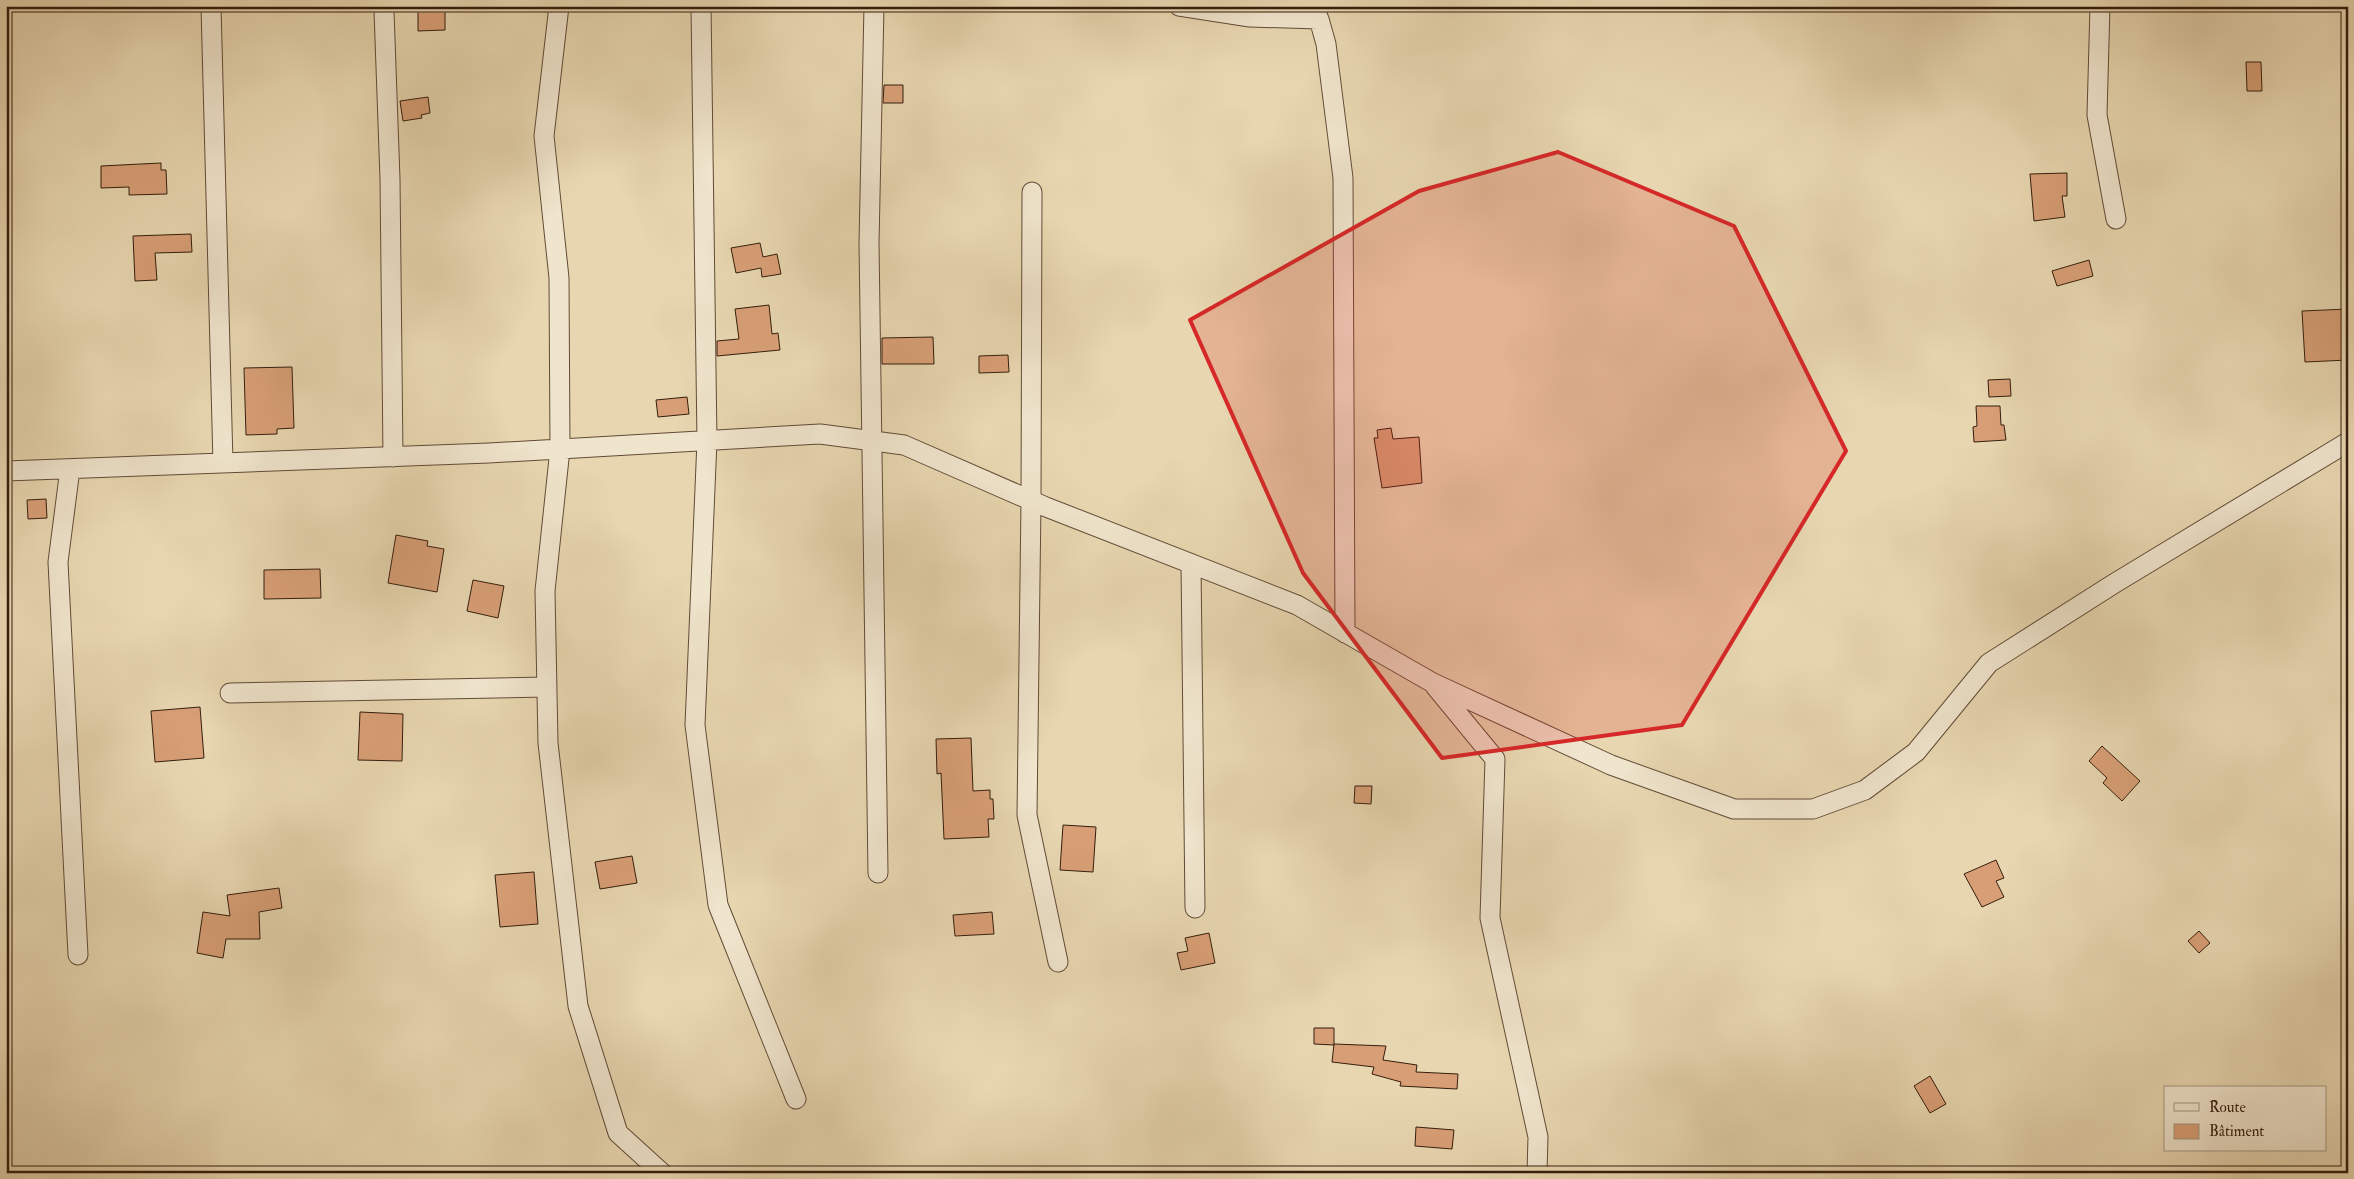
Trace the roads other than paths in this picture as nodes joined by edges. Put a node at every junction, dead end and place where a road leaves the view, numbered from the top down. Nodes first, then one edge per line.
1 (212, 6) edge
2 (559, 6) edge
3 (701, 6) edge
4 (874, 6) edge
5 (1180, 6) edge
6 (2100, 6) edge
7 (384, 11) dead end
8 (1032, 192) dead end
9 (2116, 219) dead end
10 (707, 441) junction
11 (872, 441) junction
12 (2348, 442) edge
13 (560, 449) junction
14 (393, 457) junction
15 (223, 463) junction
16 (70, 469) junction
17 (6, 471) edge
18 (1031, 501) junction
19 (1191, 564) junction
20 (1345, 633) junction
21 (1433, 683) junction
22 (547, 687) junction
23 (230, 693) dead end
24 (878, 873) dead end
25 (1195, 908) dead end
26 (78, 955) dead end
27 (1058, 962) dead end
28 (796, 1099) dead end
29 (662, 1173) edge
30 (1536, 1173) edge

1 - 15 street
2 - 13 street
3 - 10 street
4 - 11 street
5 - 20 street
6 - 9 street
7 - 14 street
8 - 18 street
10 - 11 street
10 - 13 street
10 - 28 street
11 - 18 street
11 - 24 street
12 - 21 street
13 - 14 street
13 - 22 street
14 - 15 street
15 - 16 street
16 - 17 street
16 - 26 street
18 - 19 street
18 - 27 street
19 - 20 street
19 - 25 street
20 - 21 street
21 - 30 street
22 - 23 street
22 - 29 street

